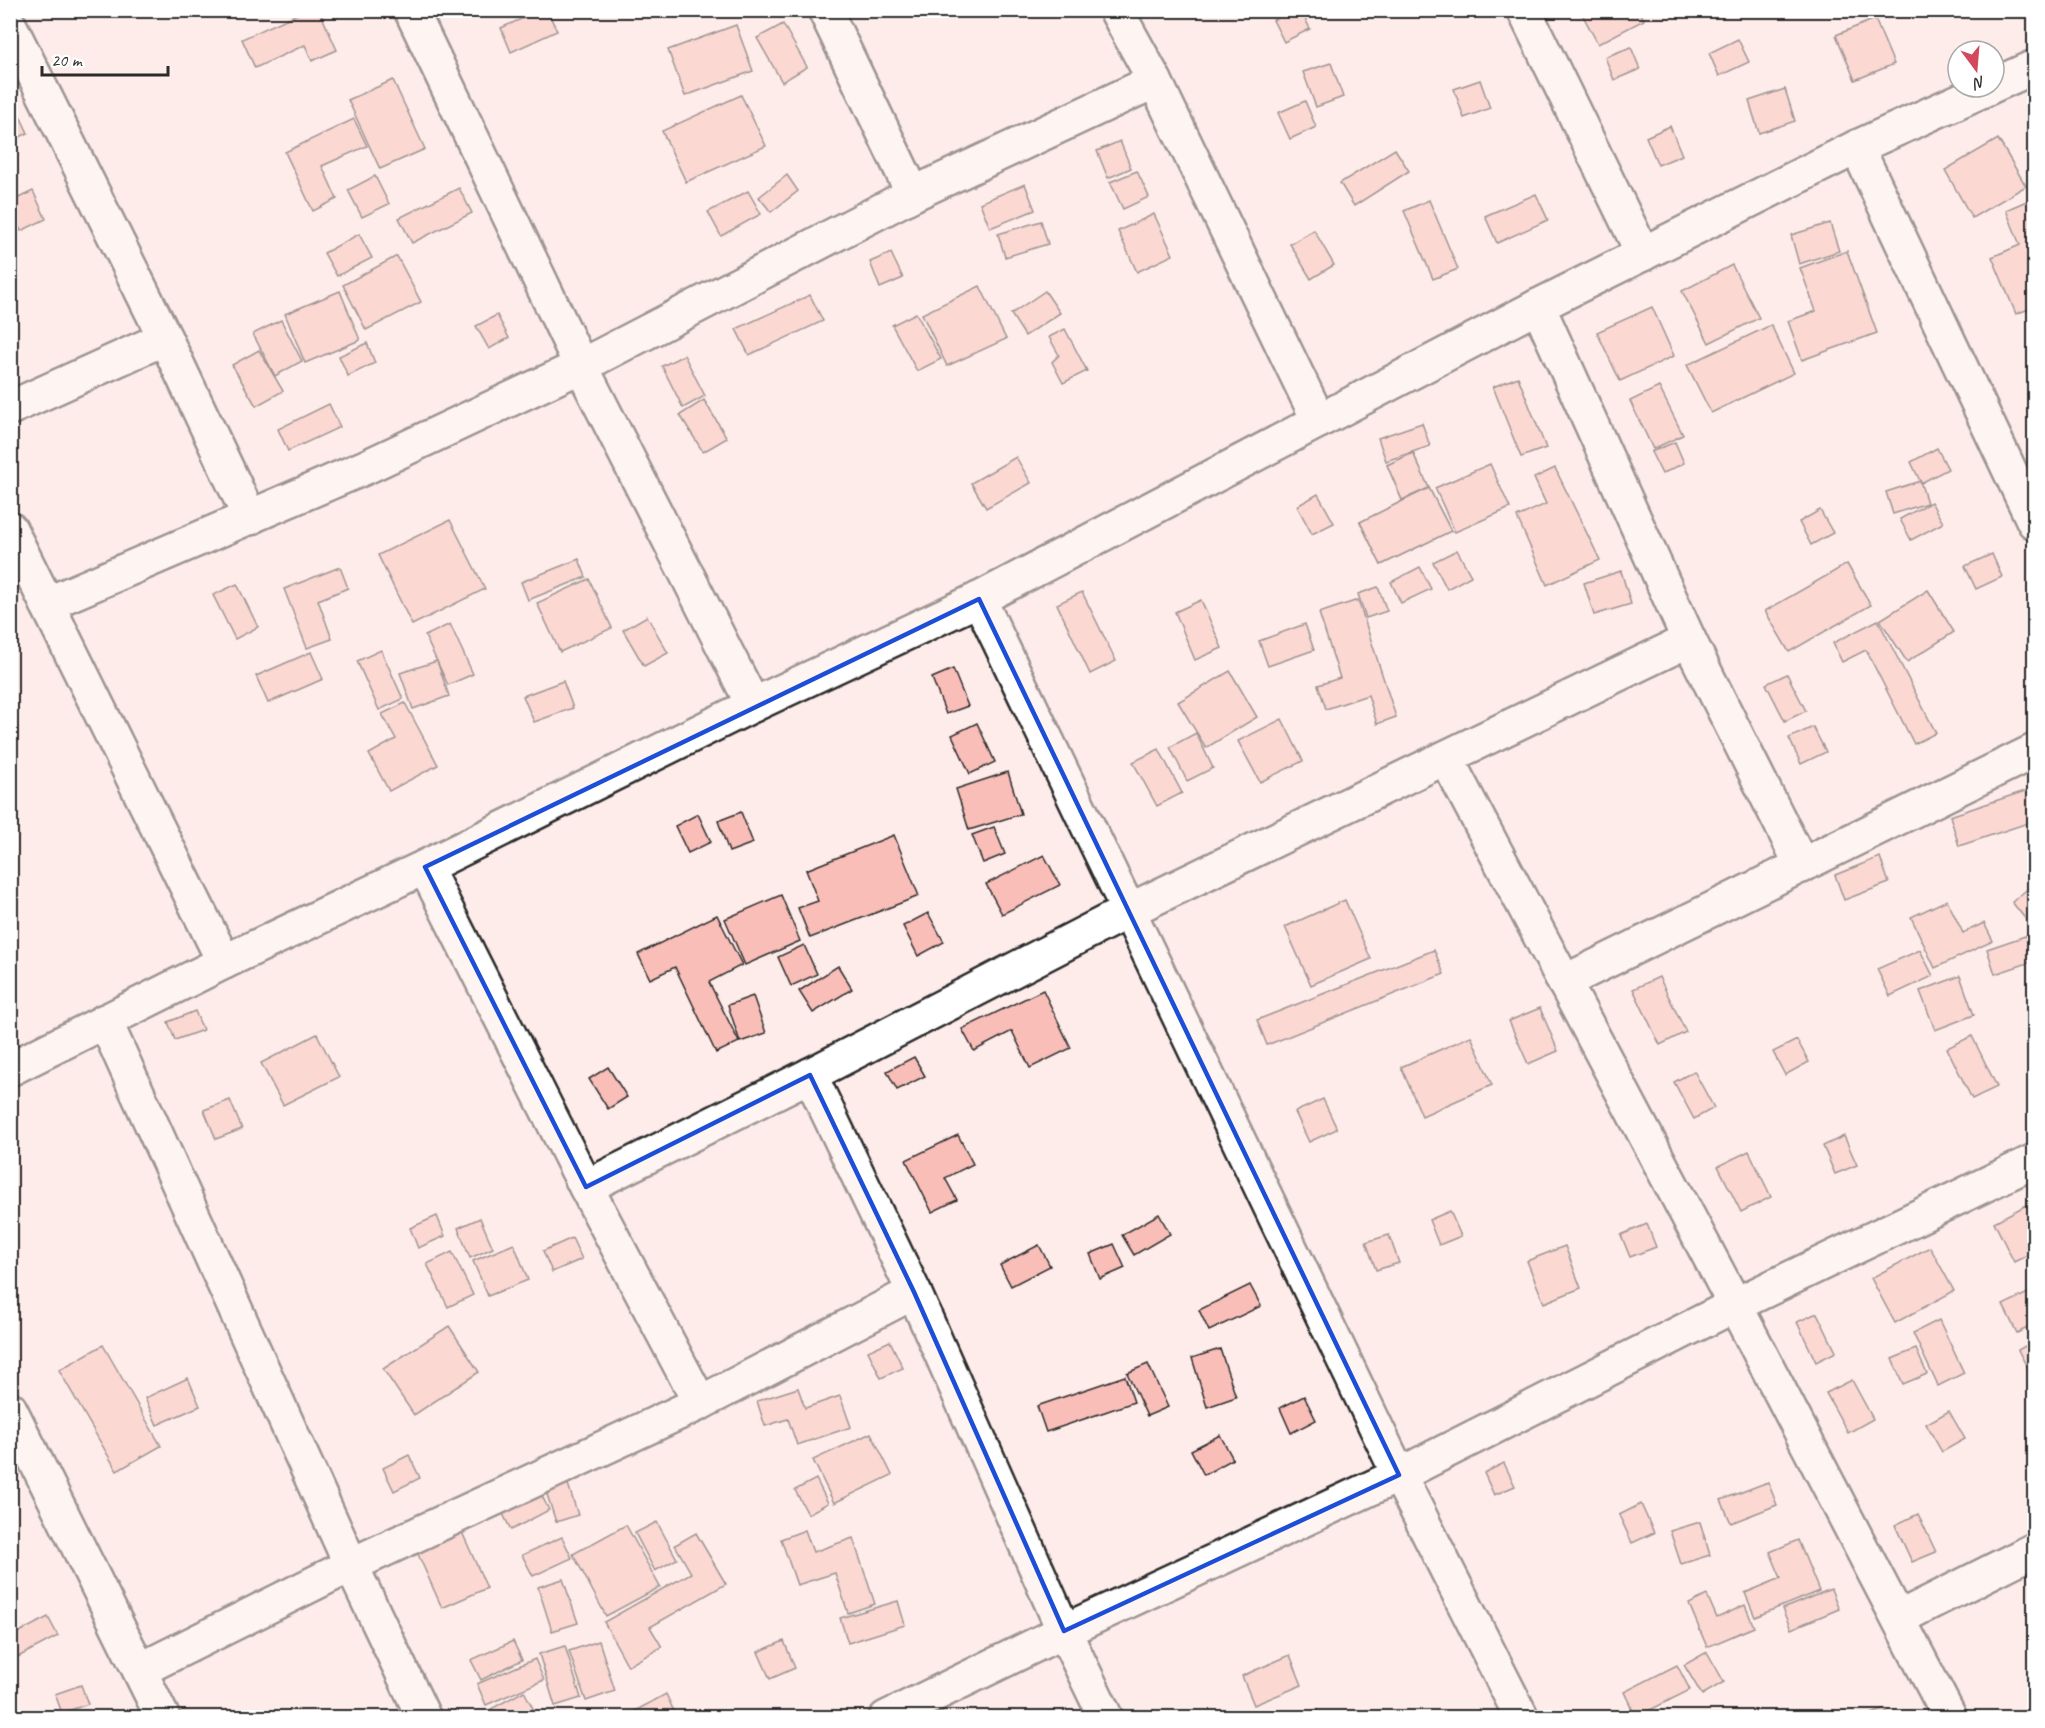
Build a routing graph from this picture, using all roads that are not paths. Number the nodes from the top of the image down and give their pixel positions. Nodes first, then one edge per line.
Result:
1 (411, 10) edge
2 (825, 10) edge
3 (1116, 10) edge
4 (1524, 10) edge
5 (10, 26) edge
6 (2034, 67) edge
7 (2006, 80) edge
8 (1155, 81) junction
9 (1963, 99) edge
10 (1857, 147) junction
11 (913, 194) junction
12 (1643, 254) junction
13 (1538, 306) junction
14 (165, 338) junction
15 (580, 366) junction
16 (10, 408) edge
17 (1319, 421) junction
18 (250, 518) junction
19 (2034, 522) edge
20 (10, 529) edge
21 (979, 599) junction
22 (47, 604) junction
23 (1689, 640) junction
24 (753, 705) junction
25 (2034, 751) edge
26 (1446, 758) junction
27 (1802, 866) junction
28 (425, 867) junction
29 (1130, 910) junction
30 (224, 962) junction
31 (1564, 982) junction
32 (105, 1021) junction
33 (10, 1069) edge
34 (810, 1075) junction
35 (2034, 1161) edge
36 (586, 1187) junction
37 (914, 1292) junction
38 (1735, 1305) junction
39 (700, 1402) junction
40 (10, 1409) edge
41 (19, 1451) edge
42 (1399, 1475) junction
43 (2034, 1550) edge
44 (351, 1565) junction
45 (1899, 1618) junction
46 (1064, 1631) junction
47 (140, 1670) junction
48 (164, 1718) edge
49 (424, 1718) edge
50 (886, 1718) edge
51 (1106, 1718) edge
52 (1522, 1718) edge
53 (1950, 1718) edge

1 - 15 street
2 - 11 street
3 - 8 street
4 - 12 street
5 - 14 street
6 - 7 street
8 - 11 street
8 - 17 street
9 - 10 street
10 - 12 street
10 - 19 street
11 - 15 street
12 - 13 street
13 - 17 street
13 - 23 street
14 - 16 street
14 - 18 street
15 - 18 street
15 - 24 street
17 - 21 street
18 - 22 street
20 - 22 street
21 - 24 street
21 - 29 street
22 - 30 street
23 - 26 street
23 - 27 street
24 - 28 street
25 - 27 street
26 - 29 street
26 - 31 street
27 - 31 street
28 - 30 street
28 - 36 street
29 - 34 street
29 - 42 street
30 - 32 street
31 - 38 street
32 - 33 street
32 - 44 street
34 - 36 street
34 - 37 street
35 - 38 street
36 - 39 street
37 - 39 street
37 - 46 street
38 - 42 street
38 - 45 street
39 - 44 street
40 - 41 street
41 - 47 street
42 - 46 street
42 - 52 street
43 - 45 street
44 - 47 street
44 - 49 street
45 - 53 street
46 - 50 street
46 - 51 street
47 - 48 street

